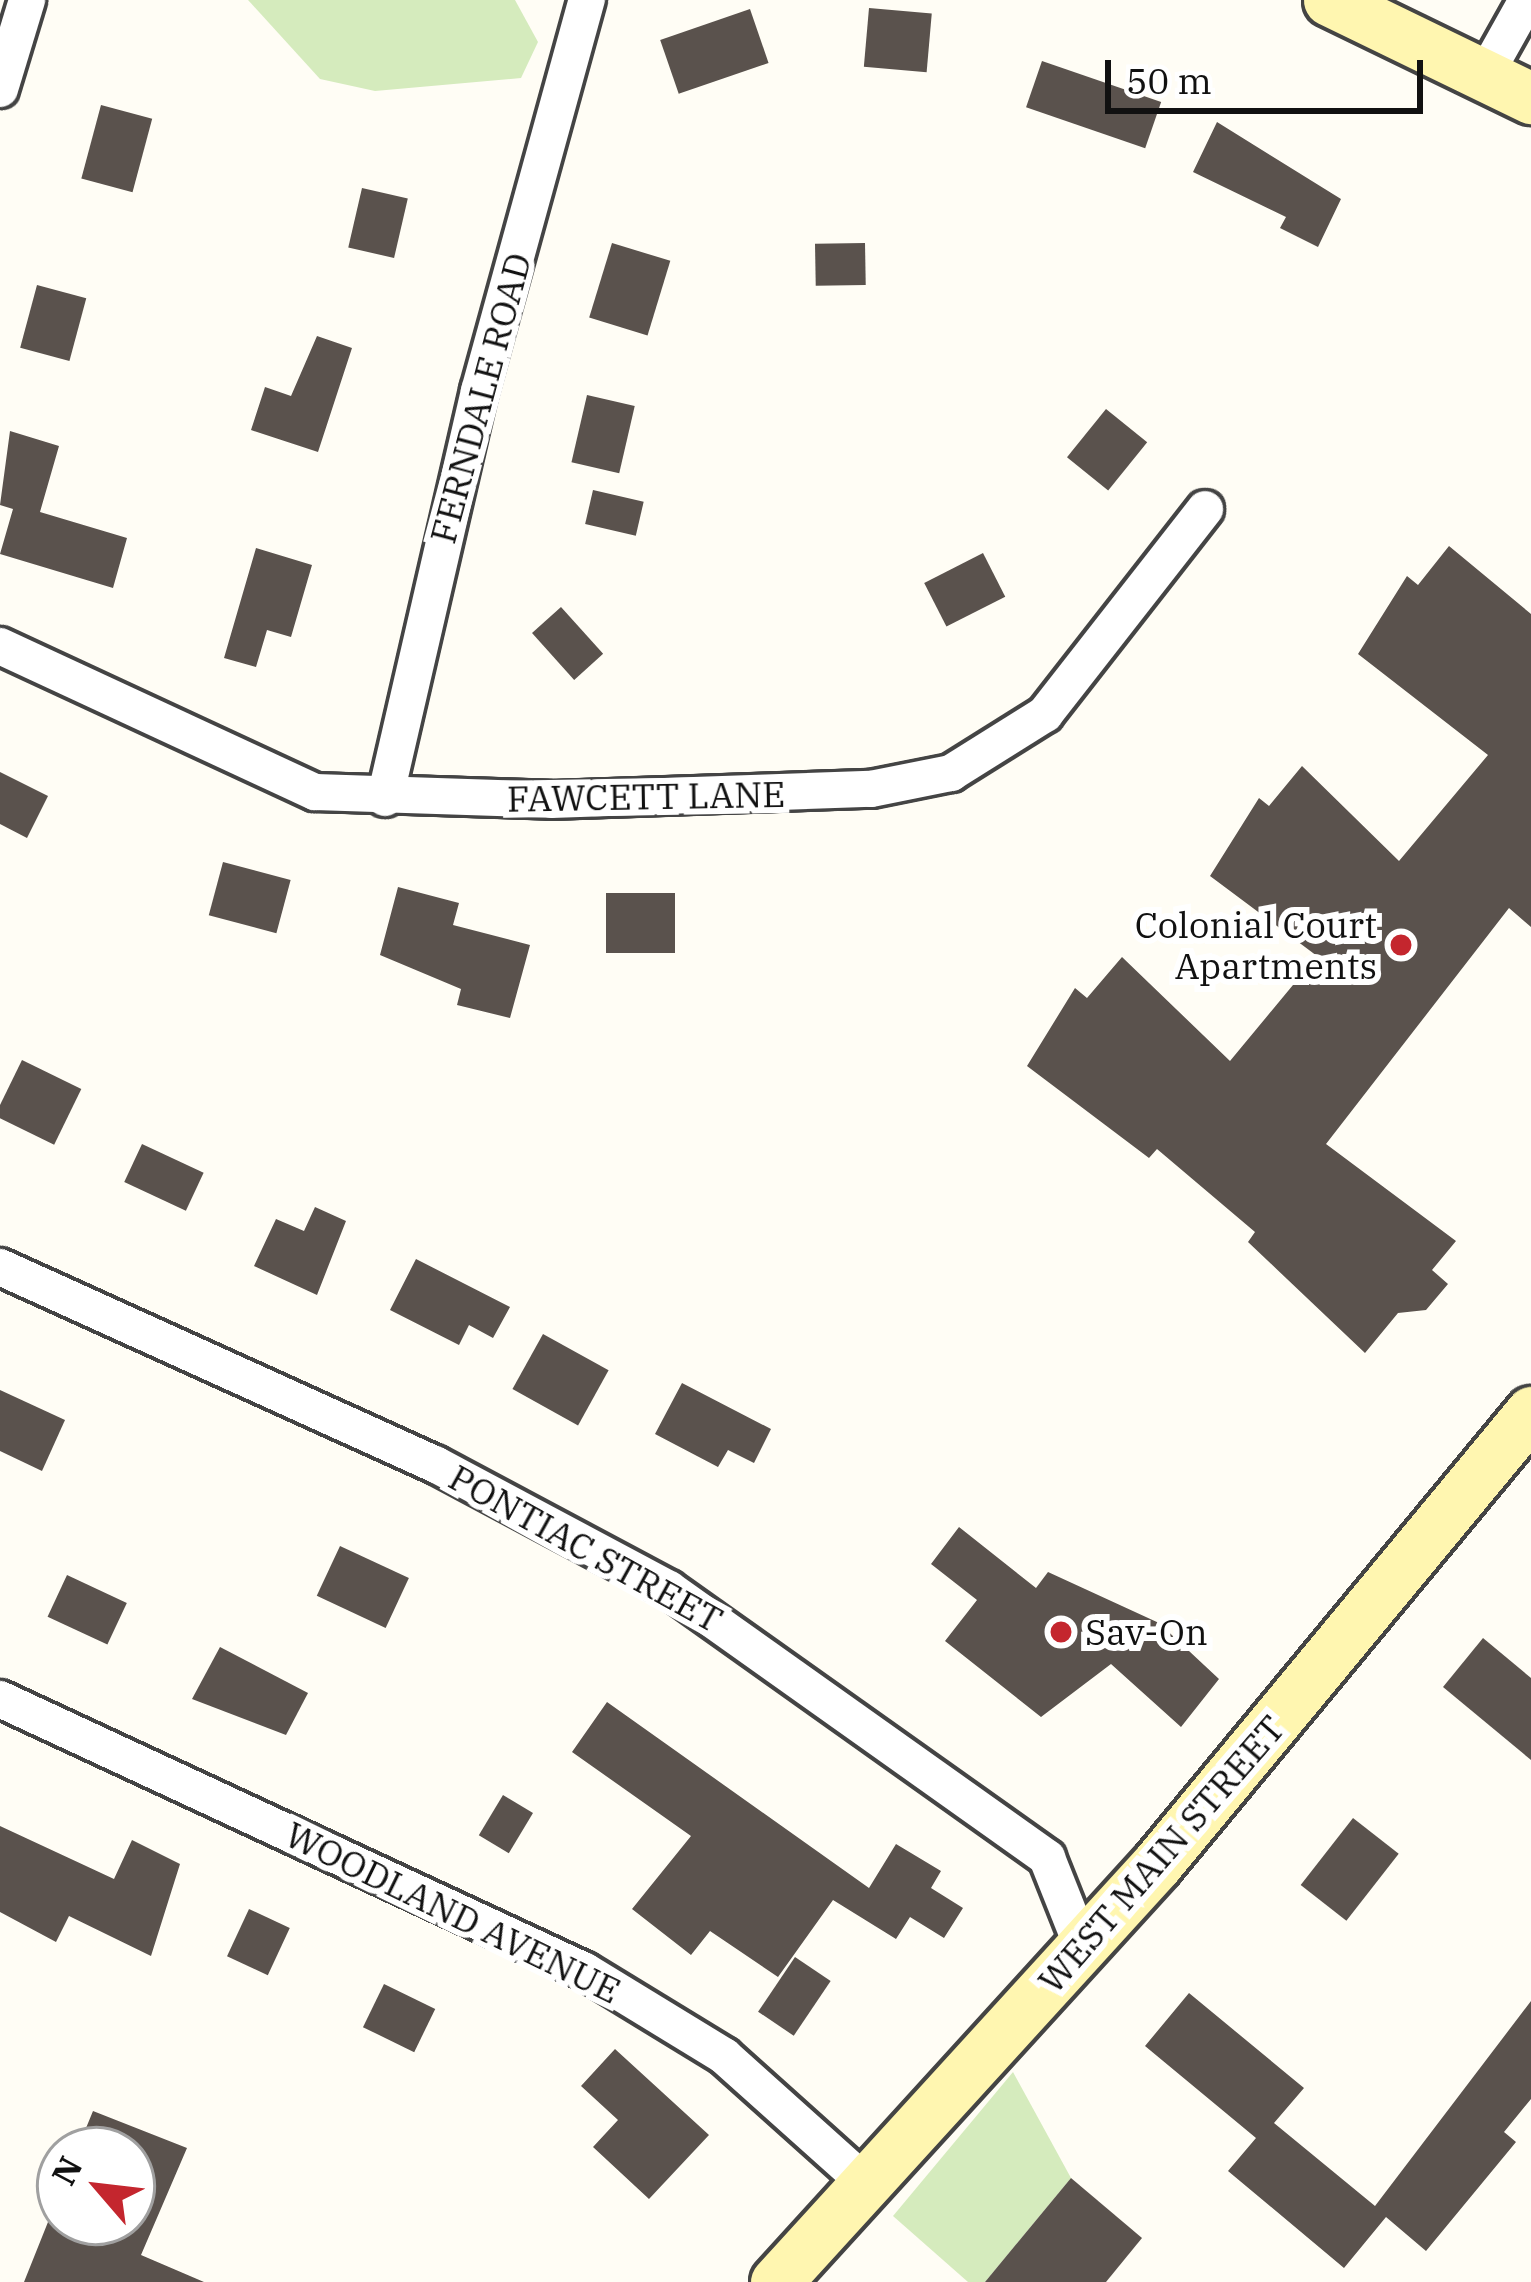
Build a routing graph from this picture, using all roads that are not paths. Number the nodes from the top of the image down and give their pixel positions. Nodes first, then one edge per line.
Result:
1 (27, 0) edge
2 (587, 0) edge
3 (1329, 0) edge
4 (1527, 0) edge
5 (1485, 75) junction
6 (0, 89) edge
7 (1531, 98) edge
8 (1204, 509) dead end
9 (0, 646) edge
10 (385, 799) junction
11 (0, 1267) edge
12 (1531, 1412) edge
13 (0, 1699) edge
14 (1082, 1946) junction
15 (869, 2186) junction
16 (776, 2282) edge

1 - 6 street
2 - 10 street, FERNDALE ROAD
3 - 5 main road
4 - 5 street
5 - 7 main road
8 - 10 street, FAWCETT LANE
9 - 10 street, FAWCETT LANE
11 - 14 street, PONTIAC STREET
12 - 14 main road, WEST MAIN STREET
13 - 15 street, WOODLAND AVENUE
14 - 15 main road, WEST MAIN STREET
15 - 16 main road, WEST MAIN STREET

